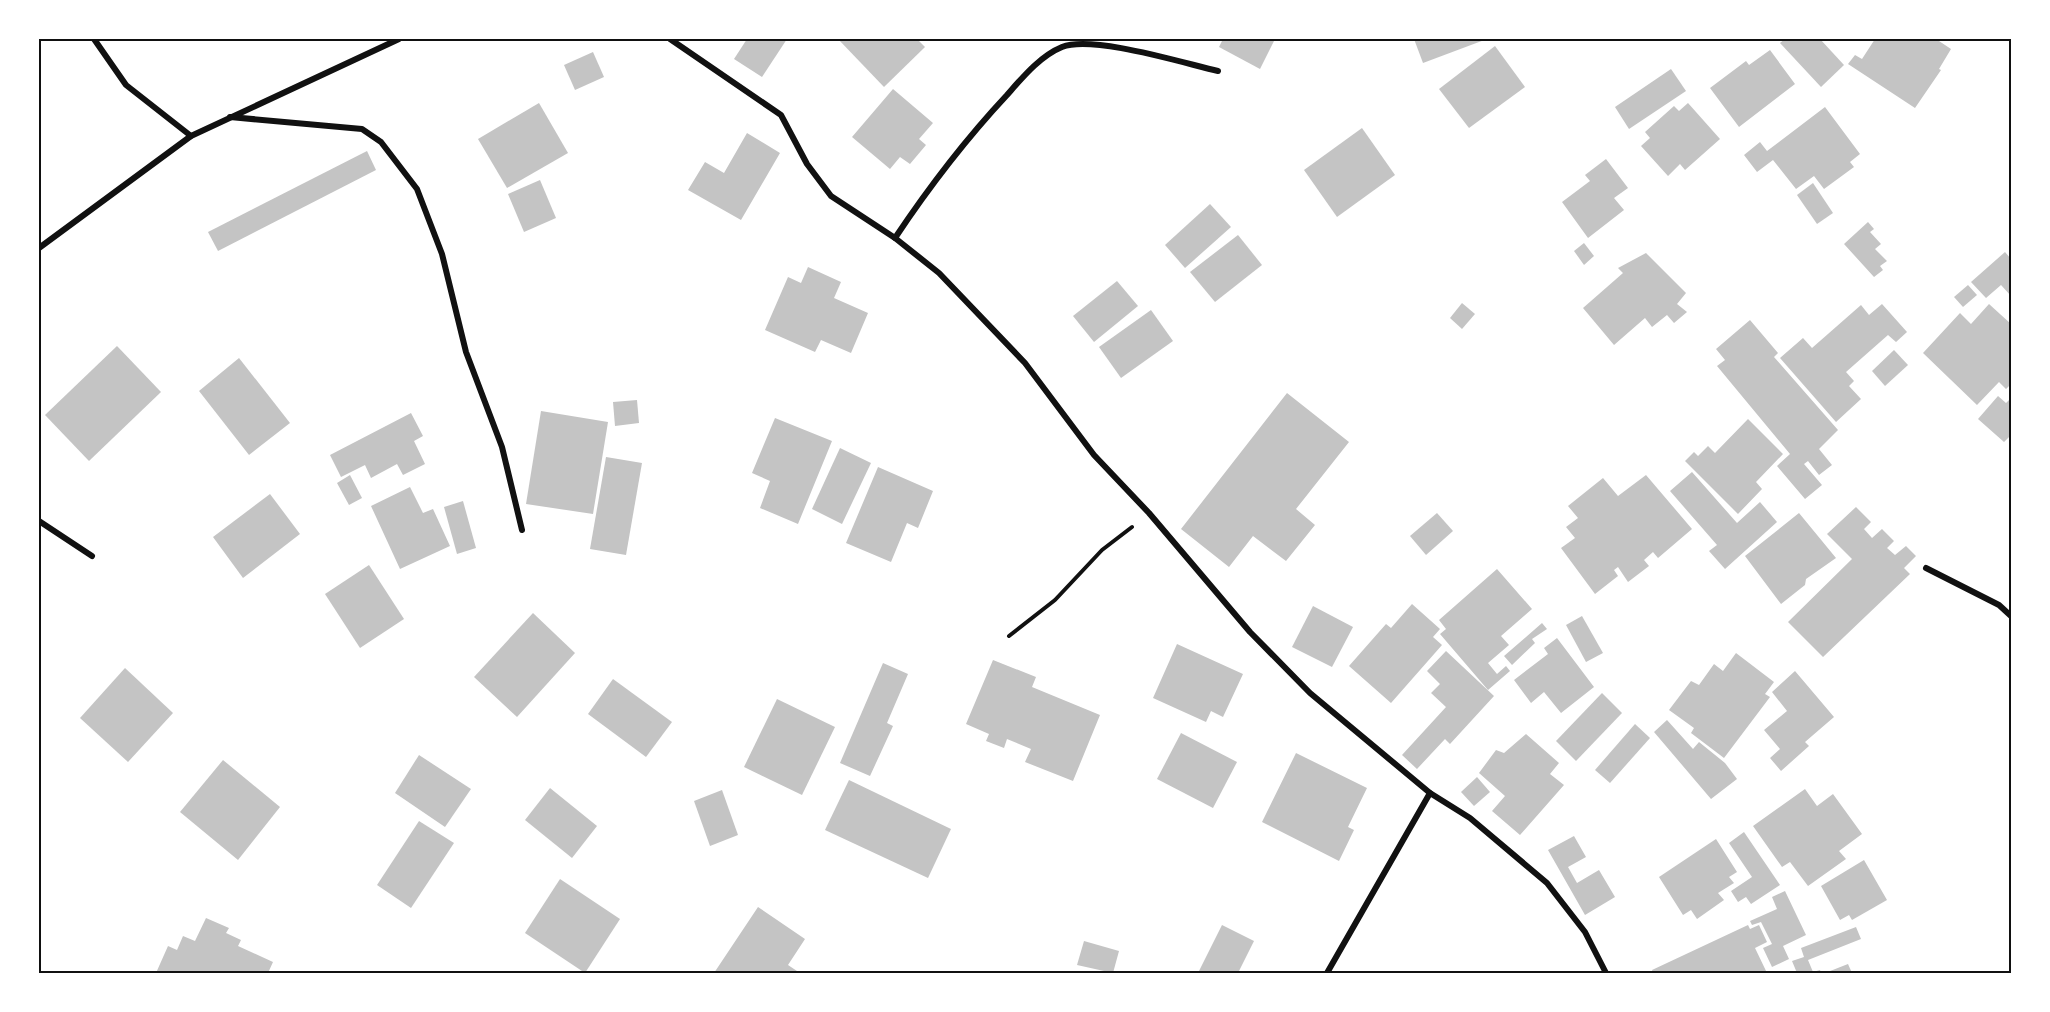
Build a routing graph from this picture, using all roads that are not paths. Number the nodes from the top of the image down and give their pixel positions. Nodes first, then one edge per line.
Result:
1 (94, 39) edge
2 (399, 39) edge
3 (670, 39) edge
4 (1218, 71) dead end
5 (230, 117) junction
6 (191, 136) junction
7 (895, 238) junction
8 (39, 248) edge
9 (39, 521) edge
10 (522, 530) dead end
11 (92, 556) dead end
12 (1926, 568) dead end
13 (2011, 616) edge
14 (1430, 793) junction
15 (1327, 973) edge
16 (1606, 973) edge

1 - 6 street
2 - 5 street
3 - 7 street
4 - 7 street
5 - 6 street
5 - 10 street
6 - 8 street
7 - 14 street
9 - 11 street
12 - 13 street
14 - 15 street
14 - 16 street

